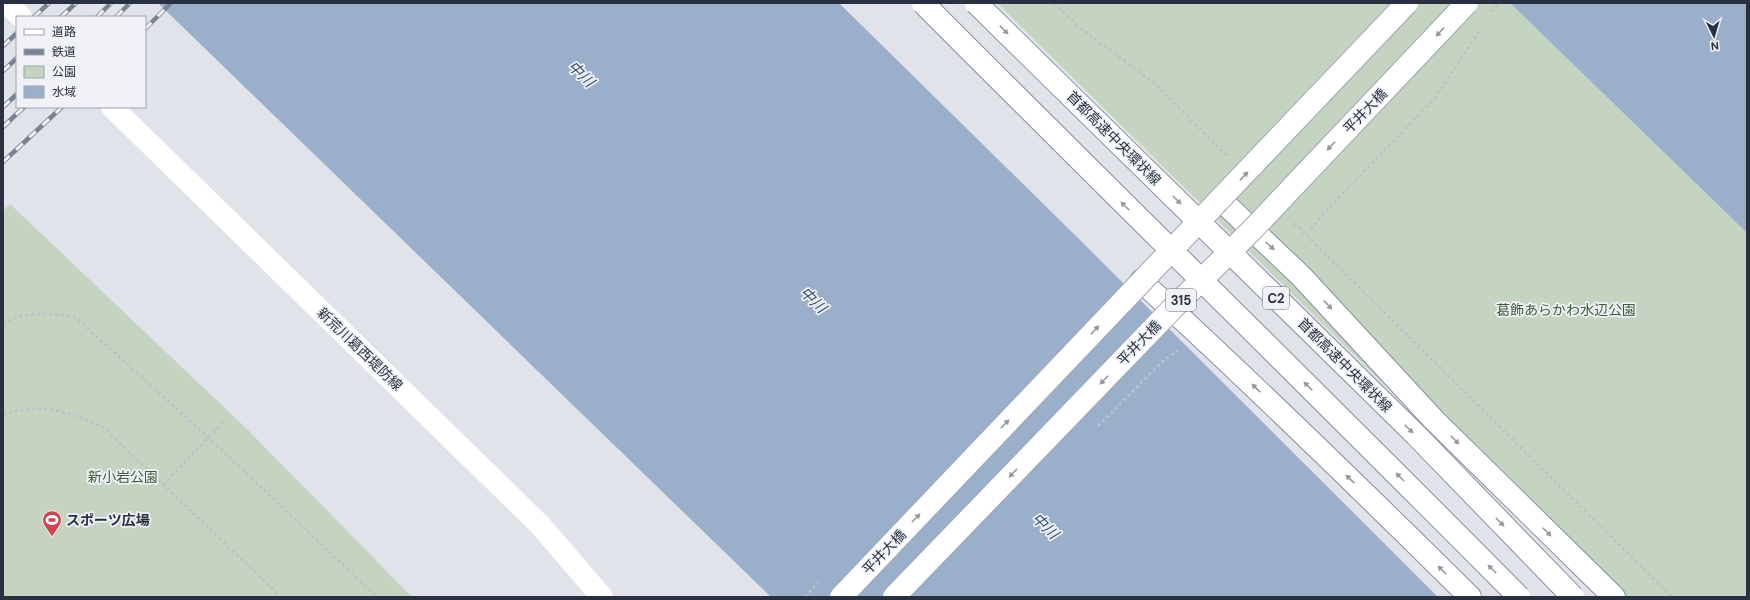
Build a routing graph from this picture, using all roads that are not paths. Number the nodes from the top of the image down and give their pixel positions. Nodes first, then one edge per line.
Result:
1 (6, 3) edge
2 (923, 3) edge
3 (976, 3) edge
4 (1407, 3) edge
5 (1467, 3) edge
6 (20, 16) edge
7 (113, 108) edge
8 (1220, 200) junction
9 (1252, 230) junction
10 (1141, 281) junction
11 (1172, 309) junction
12 (602, 597) edge
13 (841, 597) edge
14 (894, 597) edge
15 (1470, 597) edge
16 (1519, 597) edge
17 (1572, 597) edge
18 (1614, 597) edge

1 - 6 main road
16 -> 2 main road, bridge
3 -> 17 main road, 首都高速中央環状線 / C2, bridge
8 -> 4 main road, 平井大橋, bridge
5 -> 9 main road, 平井大橋 / 315, bridge
7 - 12 main road, 新荒川葛西堤防線
8 - 9 main road
8 - 10 main road, 平井大橋, bridge
9 - 11 main road, 平井大橋 / 315, bridge
9 -> 18 main road
10 - 11 main road
13 -> 10 main road, 平井大橋, bridge
11 -> 14 main road, 平井大橋 / 315, bridge
15 -> 11 main road

